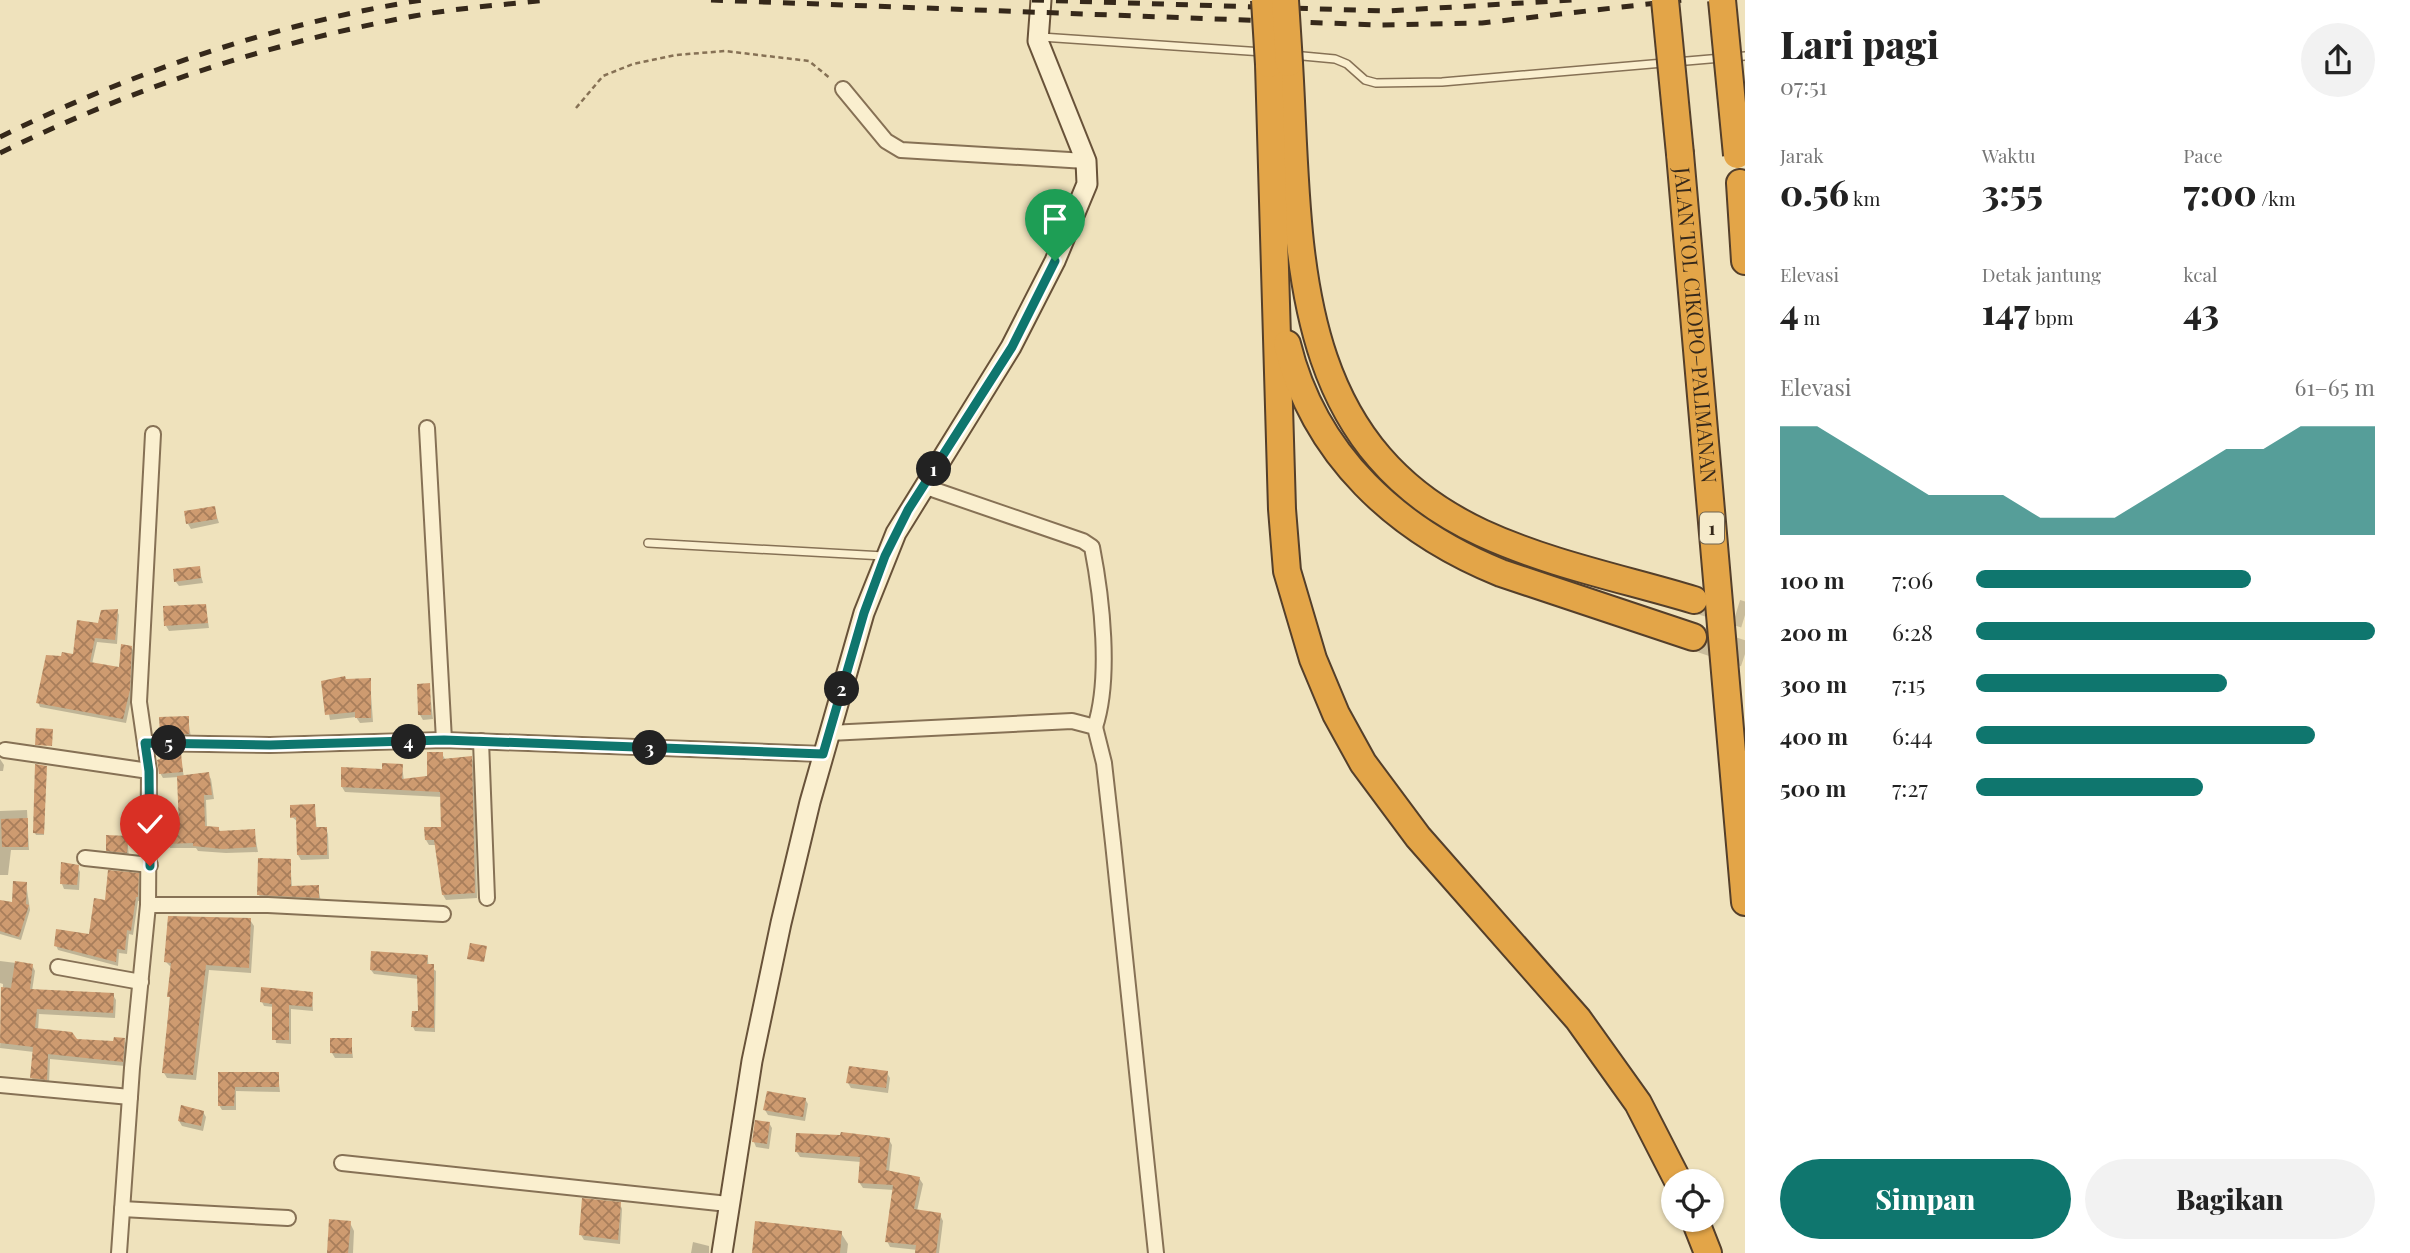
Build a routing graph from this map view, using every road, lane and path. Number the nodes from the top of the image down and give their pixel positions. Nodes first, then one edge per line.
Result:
1 (1041, 0) edge
2 (1265, 0) edge
3 (1285, 0) edge
4 (1665, 0) edge
5 (1722, 0) edge
6 (1039, 36) junction
7 (1745, 57) edge
8 (1279, 63) junction
9 (843, 89) joint
10 (576, 108) dead end
11 (1086, 161) junction
12 (1740, 183) junction
13 (1745, 218) edge
14 (1276, 243) junction
15 (1745, 261) edge
16 (427, 428) dead end
17 (153, 434) dead end
18 (923, 486) junction
19 (648, 543) dead end
20 (885, 556) junction
21 (1694, 600) tunnel mouth
22 (1693, 637) tunnel mouth
23 (1095, 727) junction
24 (829, 733) junction
25 (444, 740) junction
26 (481, 741) junction
27 (145, 743) junction
28 (5, 750) dead end
29 (823, 754) junction
30 (149, 771) junction
31 (85, 859) dead end
32 (150, 866) junction
33 (487, 898) dead end
34 (1745, 902) edge
35 (148, 905) junction
36 (443, 914) dead end
37 (58, 967) dead end
38 (141, 982) junction
39 (0, 1085) edge
40 (130, 1097) junction
41 (342, 1163) dead end
42 (1672, 1169) edge
43 (728, 1204) junction
44 (122, 1209) junction
45 (288, 1218) dead end
46 (1699, 1232) edge
47 (119, 1253) edge
48 (722, 1253) edge
49 (1156, 1253) edge
50 (1707, 1253) edge

1 - 6 street
2 - 8 highway, bridge
3 - 8 highway, bridge
4 - 34 highway, JALAN TOL CIKOPO–PALIMANAN / 1, bridge
5 - 12 highway, bridge
6 - 7 lane
6 - 11 street
8 - 14 highway
8 - 21 highway
9 - 10 path
9 - 11 street
11 - 18 street
12 - 13 highway
12 - 15 highway
14 - 22 highway
14 - 42 highway
16 - 25 street
17 - 27 street
18 - 20 street
18 - 23 street
19 - 20 lane
20 - 24 street
23 - 24 street
23 - 49 street
24 - 29 street
25 - 26 street
25 - 27 street
26 - 29 street
26 - 33 street
27 - 30 street
28 - 30 street
29 - 43 street
30 - 32 street
31 - 32 street
32 - 35 street
35 - 36 street
35 - 38 street
37 - 38 street
38 - 40 street
39 - 40 street
40 - 44 street
41 - 43 street
43 - 48 street
44 - 45 street
44 - 47 street
46 - 50 highway

